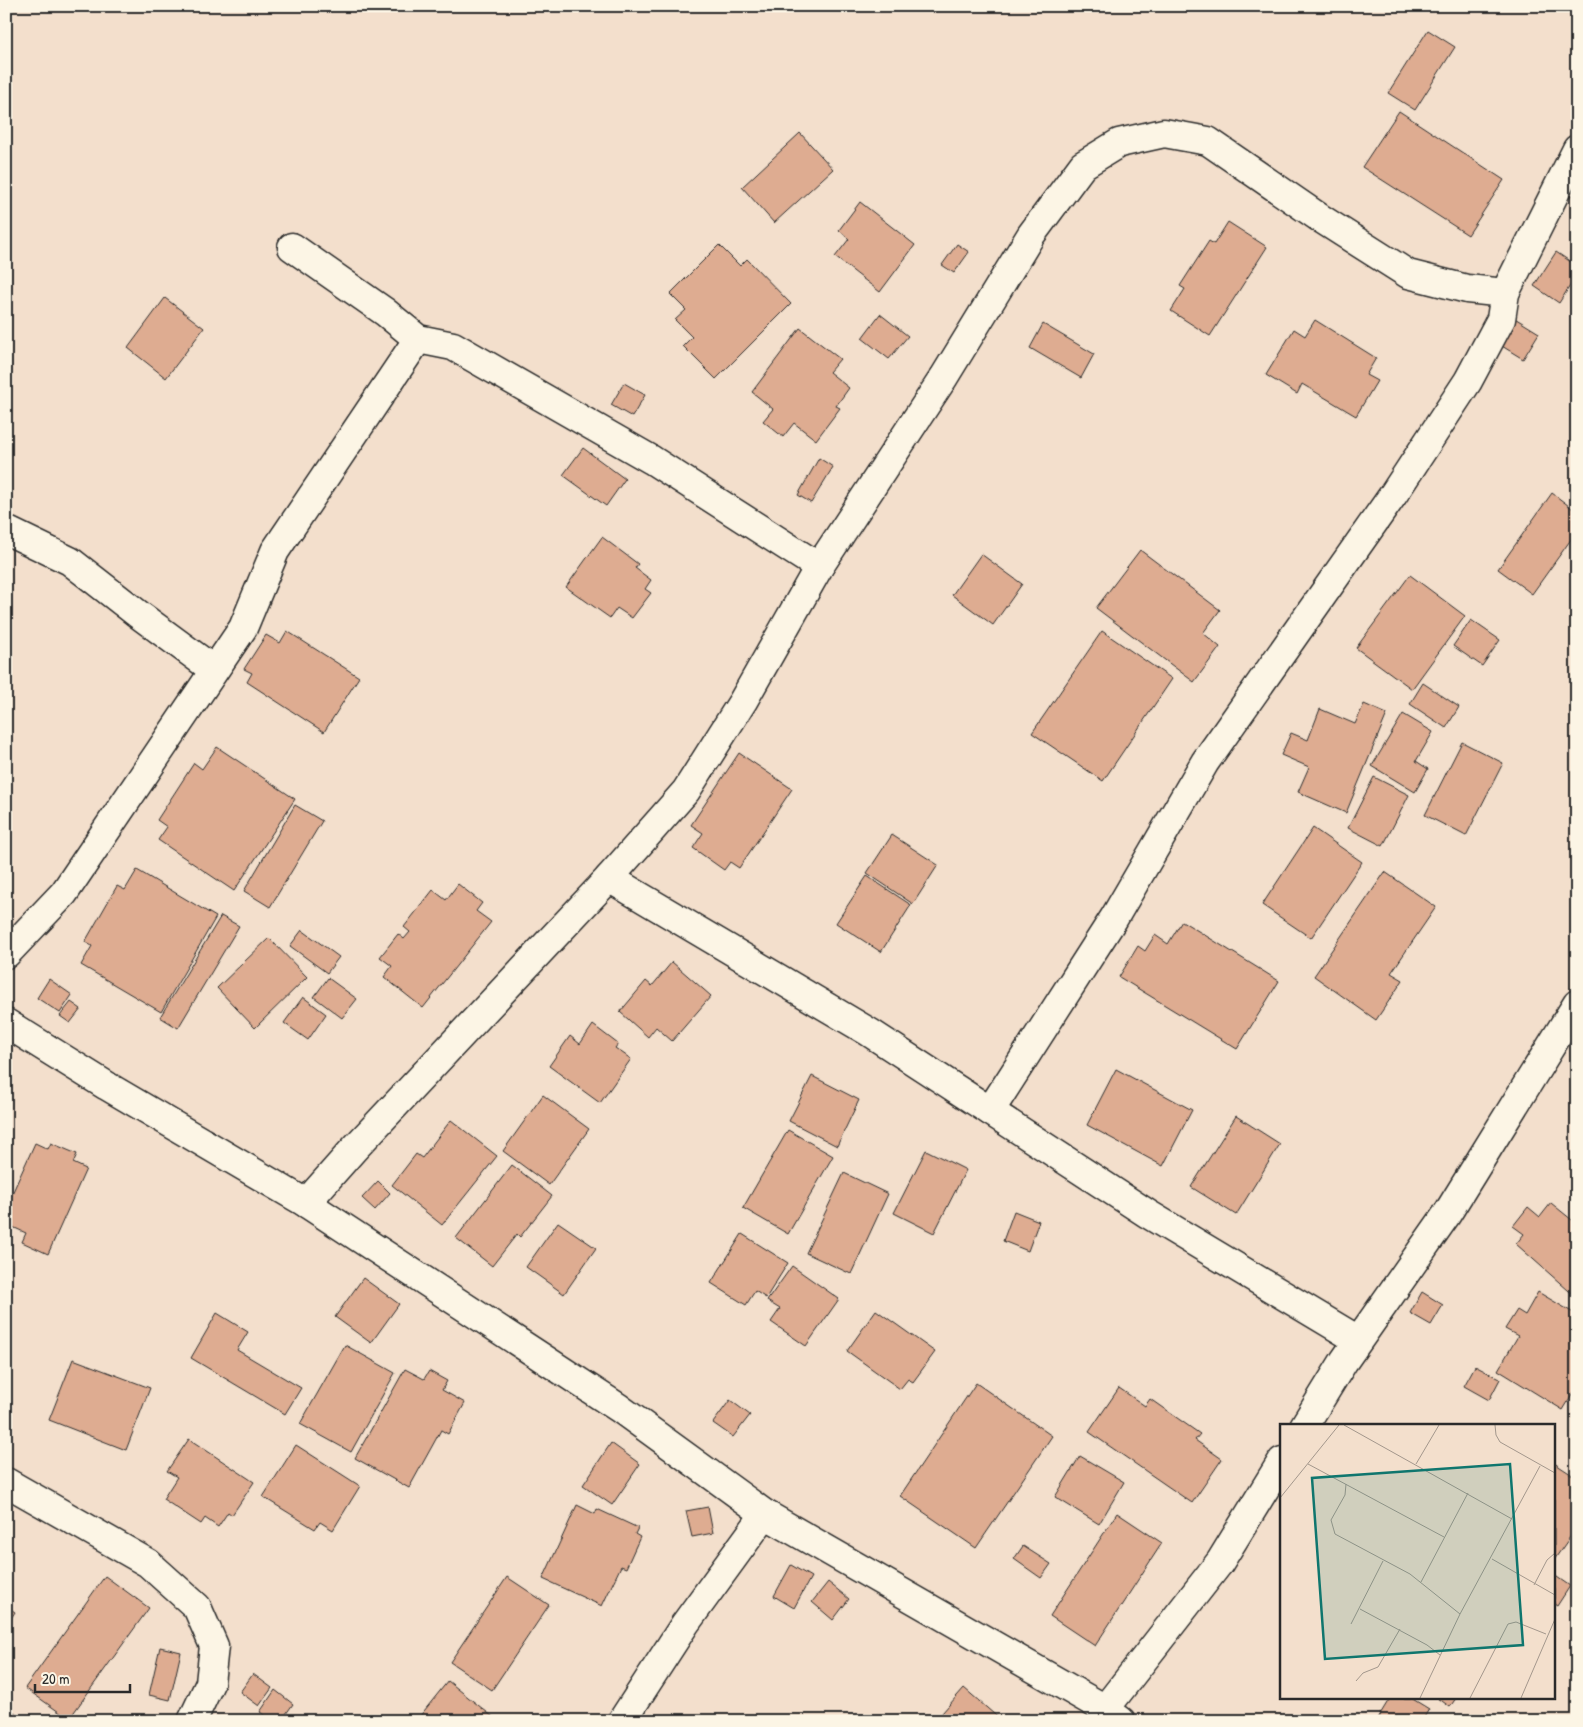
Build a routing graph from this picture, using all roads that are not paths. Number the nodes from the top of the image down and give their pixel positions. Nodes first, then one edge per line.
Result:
1 (1577, 149) edge
2 (292, 247) dead end
3 (1505, 293) junction
4 (418, 339) junction
5 (6, 530) edge
6 (819, 567) junction
7 (214, 670) junction
8 (609, 878) junction
9 (6, 954) edge
10 (1577, 1004) edge
11 (6, 1023) edge
12 (990, 1111) junction
13 (306, 1203) junction
14 (1358, 1340) junction
15 (1305, 1424) edge
16 (1280, 1464) edge
17 (6, 1482) edge
18 (765, 1514) junction
19 (1113, 1715) edge
20 (192, 1721) edge
21 (622, 1721) edge

1 - 3 street
2 - 4 street
3 - 6 street
3 - 12 street
4 - 6 street
4 - 7 street
5 - 7 street
6 - 8 street
7 - 9 street
8 - 12 street
8 - 13 street
10 - 14 street
11 - 13 street
12 - 14 street
13 - 18 street
14 - 15 street
16 - 19 street
17 - 20 street
18 - 19 street
18 - 21 street

